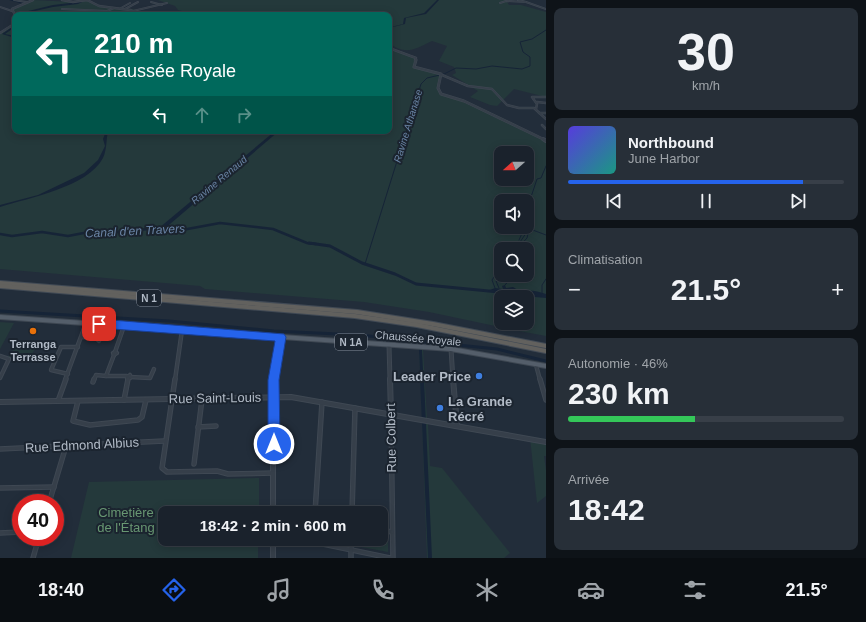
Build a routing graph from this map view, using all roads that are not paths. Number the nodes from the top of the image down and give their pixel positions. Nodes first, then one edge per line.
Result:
1 (14, 0) edge
2 (32, 0) edge
3 (62, 0) edge
4 (518, 0) edge
5 (26, 2) junction
6 (138, 2) dead end
7 (151, 2) dead end
8 (526, 2) junction
9 (130, 3) dead end
10 (500, 3) dead end
11 (167, 4) dead end
12 (163, 5) junction
13 (0, 7) edge
14 (114, 8) junction
15 (121, 8) junction
16 (62, 9) dead end
17 (125, 9) junction
18 (546, 9) edge
19 (12, 10) joint
20 (133, 11) joint
21 (12, 25) edge
22 (0, 33) edge
23 (392, 49) edge
24 (442, 75) junction
25 (546, 97) edge
26 (536, 102) junction
27 (546, 103) edge
28 (536, 109) junction
29 (546, 112) edge
30 (539, 113) junction
31 (546, 119) edge
32 (542, 125) dead end
33 (546, 129) edge
34 (546, 141) edge
35 (0, 283) edge
36 (0, 287) edge
37 (0, 317) edge
38 (86, 323) junction
39 (124, 325) junction
40 (182, 330) junction
41 (82, 337) junction
42 (281, 337) junction
43 (99, 341) dead end
44 (390, 345) junction
45 (546, 346) edge
46 (78, 347) junction
47 (451, 349) junction
48 (546, 351) edge
49 (0, 356) edge
50 (536, 364) junction
51 (546, 366) edge
52 (154, 369) dead end
53 (68, 374) junction
54 (106, 376) junction
55 (128, 377) junction
56 (0, 378) edge
57 (93, 382) dead end
58 (274, 397) junction
59 (171, 398) junction
60 (202, 398) junction
61 (146, 399) junction
62 (78, 400) junction
63 (124, 400) junction
64 (546, 400) edge
65 (58, 401) junction
66 (0, 402) edge
67 (322, 402) junction
68 (355, 408) junction
69 (391, 414) junction
70 (216, 426) dead end
71 (457, 426) junction
72 (198, 428) junction
73 (164, 441) junction
74 (546, 442) edge
75 (66, 446) junction
76 (0, 449) edge
77 (194, 464) dead end
78 (274, 473) junction
79 (54, 487) junction
80 (0, 488) edge
81 (52, 494) edge
82 (274, 506) edge
83 (315, 506) edge
84 (352, 506) edge
85 (388, 531) edge
86 (12, 532) edge
87 (392, 532) junction
88 (0, 533) edge
89 (36, 546) edge
90 (273, 546) edge
91 (332, 546) edge
92 (351, 546) edge
93 (351, 550) junction
94 (33, 558) edge
95 (273, 558) edge
96 (351, 558) edge
97 (392, 558) edge

1 - 5 street
2 - 5 street
3 - 14 street
4 - 8 street
5 - 19 street
6 - 17 street
7 - 12 street
8 - 10 street
8 - 18 street
9 - 15 street
11 - 12 street
12 - 20 street
13 - 19 street
14 - 15 street
14 - 16 street
15 - 17 street
17 - 20 street
21 - 22 street
23 - 24 street
24 - 28 street
24 - 34 street
25 - 26 street
26 - 27 street
26 - 28 street
28 - 30 street
29 - 30 street
30 - 31 street
32 - 33 street
35 - 45 highway, N 1
36 - 48 highway, N 1
37 - 38 main road, Chaussée Royale / N 1A
38 - 39 main road, Chaussée Royale / N 1A
38 - 41 street
39 - 40 main road, Chaussée Royale / N 1A
39 - 54 street
40 - 42 main road, Chaussée Royale / N 1A
40 - 59 street
41 - 43 street
41 - 46 street
42 - 44 main road, Chaussée Royale / N 1A
42 - 58 street
44 - 47 main road, Chaussée Royale / N 1A
44 - 69 street, Rue Colbert
46 - 53 street
46 - 53 street
47 - 50 main road, Chaussée Royale / N 1A
47 - 71 street
49 - 56 street
50 - 51 main road, Chaussée Royale / N 1A
50 - 64 street
52 - 55 street
53 - 65 street
54 - 55 street
54 - 57 street
55 - 63 street
58 - 60 street, Rue Saint-Louis
58 - 67 street, Rue Saint-Louis
58 - 78 street
59 - 60 street, Rue Saint-Louis
59 - 61 street, Rue Saint-Louis
59 - 73 street
60 - 72 street
61 - 62 street
61 - 63 street, Rue Saint-Louis
62 - 63 street, Rue Saint-Louis
62 - 65 street, Rue Saint-Louis
65 - 66 street, Rue Saint-Louis
67 - 68 street, Rue Saint-Louis
67 - 83 street
68 - 69 street, Rue Saint-Louis
68 - 84 street
69 - 71 street, Rue Saint-Louis
69 - 87 street, Rue Colbert
70 - 72 street
71 - 74 street, Rue Saint-Louis
72 - 77 street
73 - 75 street, Rue Edmond Albius
73 - 78 street
75 - 76 street, Rue Edmond Albius
75 - 79 street
78 - 82 street
79 - 80 street
79 - 81 street
85 - 87 street
86 - 88 street
87 - 97 street, Rue Colbert
89 - 94 street
90 - 95 street
91 - 93 street
92 - 93 street
93 - 96 street
93 - 97 street

